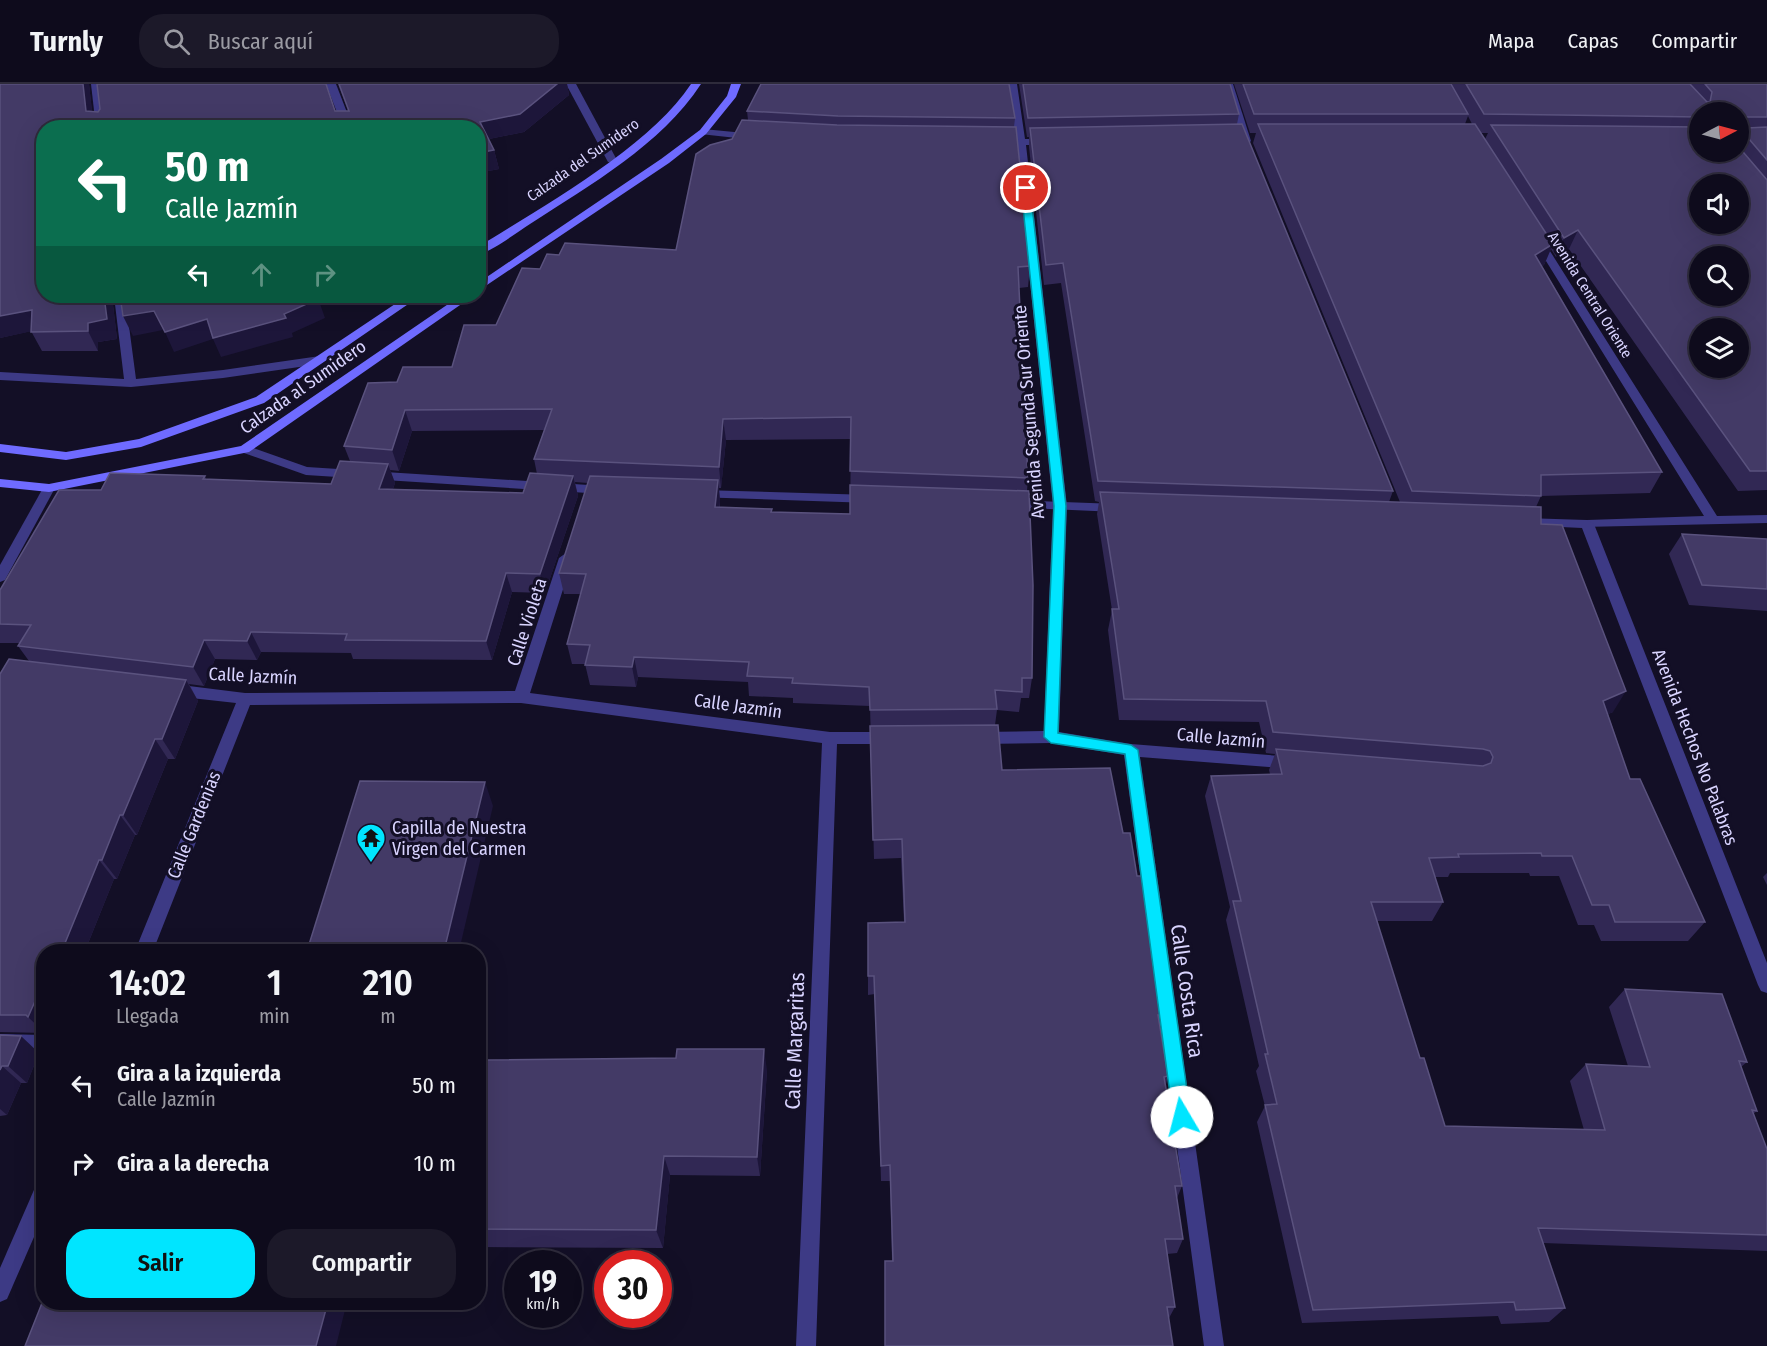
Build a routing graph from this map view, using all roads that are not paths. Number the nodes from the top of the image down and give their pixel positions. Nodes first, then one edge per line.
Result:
1 (96, 84) edge
2 (331, 84) edge
3 (571, 84) edge
4 (696, 84) edge
5 (736, 84) edge
6 (1012, 84) edge
7 (1228, 84) edge
8 (100, 120) edge
9 (345, 120) edge
10 (704, 132) junction
11 (761, 138) edge
12 (1245, 141) edge
13 (985, 142) edge
14 (1056, 142) edge
15 (1021, 143) junction
16 (613, 162) junction
17 (1530, 228) edge
18 (486, 247) edge
19 (486, 283) edge
20 (120, 303) edge
21 (404, 303) edge
22 (458, 303) edge
23 (320, 360) junction
24 (0, 376) edge
25 (131, 383) junction
26 (0, 448) edge
27 (245, 449) junction
28 (0, 483) edge
29 (49, 488) junction
30 (612, 491) edge
31 (682, 493) edge
32 (883, 500) edge
33 (1001, 504) edge
34 (1060, 506) junction
35 (1130, 508) edge
36 (1767, 519) edge
37 (1713, 520) junction
38 (1504, 521) edge
39 (1587, 524) junction
40 (571, 544) edge
41 (0, 577) edge
42 (163, 689) edge
43 (521, 697) junction
44 (245, 699) junction
45 (1051, 737) junction
46 (830, 738) junction
47 (900, 738) edge
48 (958, 738) edge
49 (1131, 750) junction
50 (1308, 764) edge
51 (147, 944) edge
52 (1767, 985) edge
53 (0, 1042) edge
54 (36, 1043) edge
55 (36, 1209) edge
56 (0, 1292) edge
57 (806, 1346) edge
58 (1214, 1346) edge

1 - 8 street
2 - 9 street
3 - 16 street
4 - 16 main road, Calzada del Sumidero
5 - 10 main road
6 - 15 street, Avenida Segunda Sur Oriente
7 - 12 street
10 - 11 street
10 - 19 main road
13 - 15 street
14 - 15 street
15 - 34 street, Avenida Segunda Sur Oriente
16 - 18 main road, Calzada del Sumidero
17 - 37 street, Avenida Central Oriente
20 - 25 street
21 - 23 main road
22 - 27 main road, Calzada al Sumidero
23 - 25 street
23 - 26 main road
24 - 25 street
27 - 29 main road, Calzada al Sumidero
27 - 30 street
28 - 29 main road, Calzada al Sumidero
29 - 41 street
31 - 32 street
33 - 34 street
34 - 35 street
34 - 45 street, Avenida Segunda Sur Oriente
36 - 37 street
37 - 39 street
38 - 39 street
39 - 52 street, Avenida Hechos No Palabras
40 - 43 street, Calle Violeta
42 - 44 street, Calle Jazmín
43 - 44 street, Calle Jazmín
43 - 46 street, Calle Jazmín
44 - 51 street, Calle Gardenias
45 - 48 street, Calle Jazmín
45 - 49 street, Calle Jazmín
46 - 47 street, Calle Jazmín
46 - 57 street, Calle Margaritas
49 - 50 street, Calle Jazmín
49 - 58 street, Calle Costa Rica
53 - 54 street
55 - 56 street

